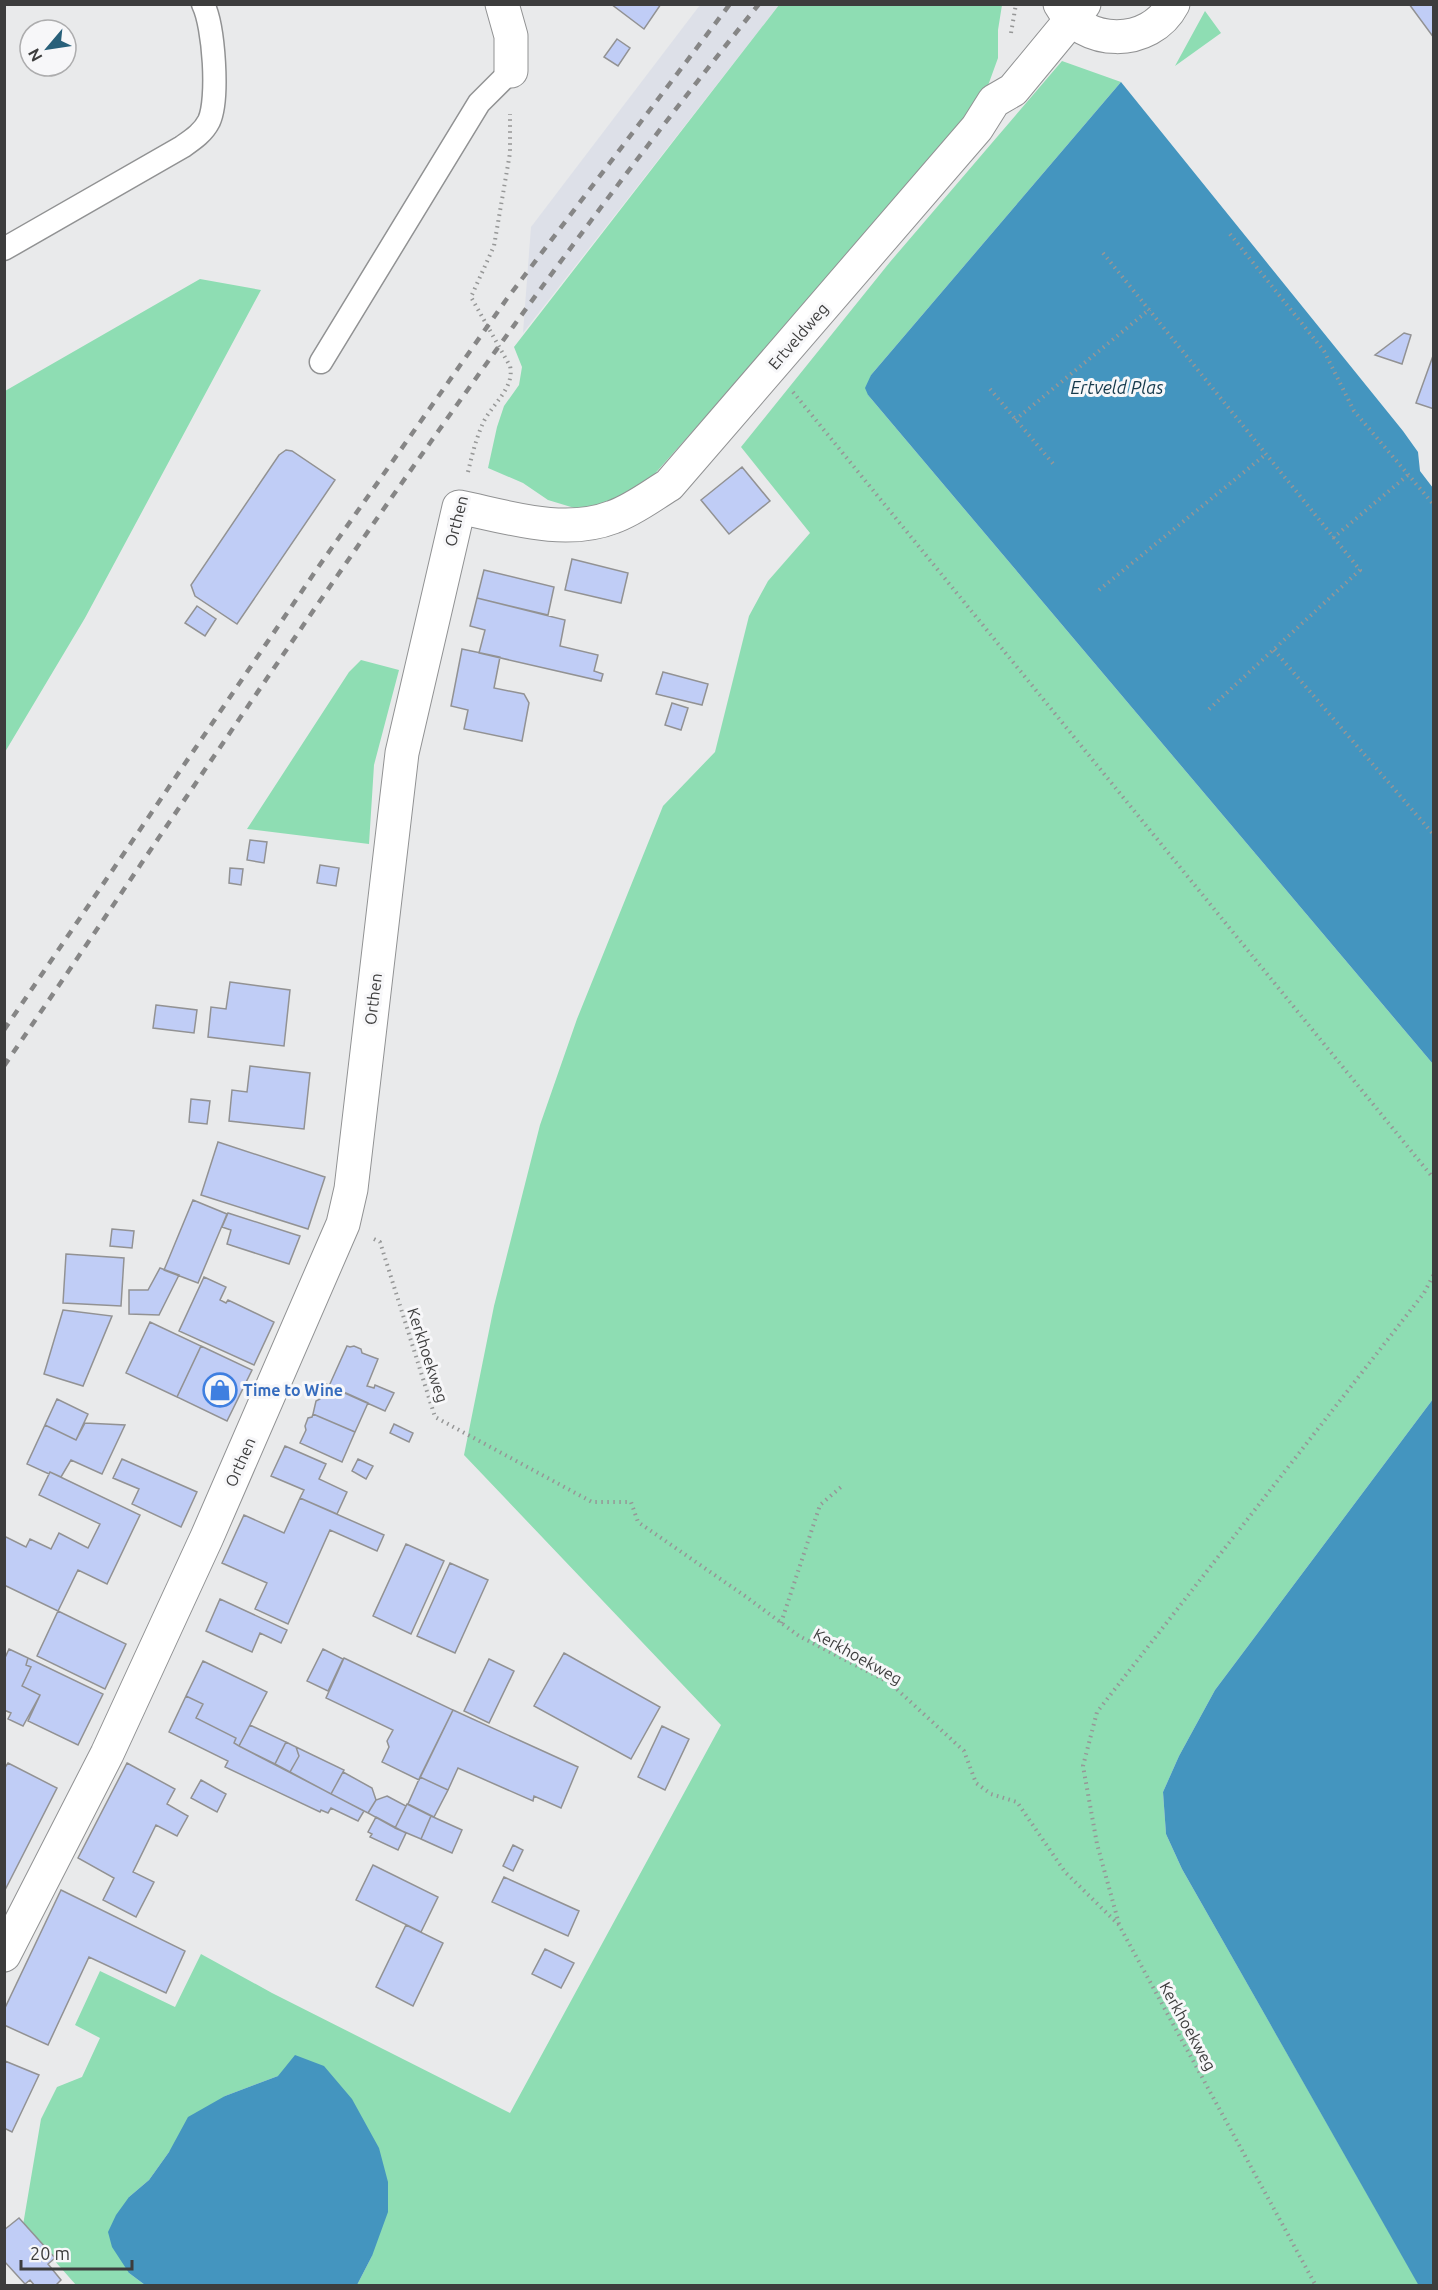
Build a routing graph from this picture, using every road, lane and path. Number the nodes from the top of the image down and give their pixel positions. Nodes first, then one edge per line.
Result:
1 (202, 4) edge
2 (502, 4) edge
3 (1173, 4) edge
4 (1072, 9) edge
5 (511, 71) junction
6 (1230, 234) dead end
7 (4, 249) edge
8 (1103, 253) dead end
9 (1150, 309) junction
10 (321, 362) dead end
11 (772, 366) junction
12 (990, 389) dead end
13 (1015, 420) junction
14 (1265, 455) junction
15 (1055, 466) dead end
16 (1408, 476) junction
17 (1434, 505) edge
18 (459, 507) junction
19 (1333, 538) junction
20 (1099, 590) dead end
21 (1274, 650) junction
22 (1207, 711) dead end
23 (1434, 835) edge
24 (1434, 1179) edge
25 (343, 1224) junction
26 (1434, 1274) edge
27 (841, 1487) dead end
28 (781, 1623) junction
29 (1119, 1925) junction
30 (4, 1955) edge
31 (1316, 2286) edge

1 - 7 lane
2 - 5 street
3 - 4 street, Ertveldweg
4 - 11 street, Ertveldweg
5 - 10 lane
5 - 18 path, Orthen
6 - 16 path
8 - 9 path
9 - 13 path
9 - 14 path
11 - 18 street, Ertveldweg
11 - 24 path
12 - 13 path
13 - 15 path
14 - 19 path
14 - 20 path
16 - 17 path
16 - 19 path
18 - 25 street, Orthen
19 - 21 path
21 - 22 path
21 - 23 path
25 - 28 path, Kerkhoekweg
25 - 30 street, Orthen
26 - 29 path
27 - 28 path
28 - 29 path, Kerkhoekweg
29 - 31 path, Kerkhoekweg

